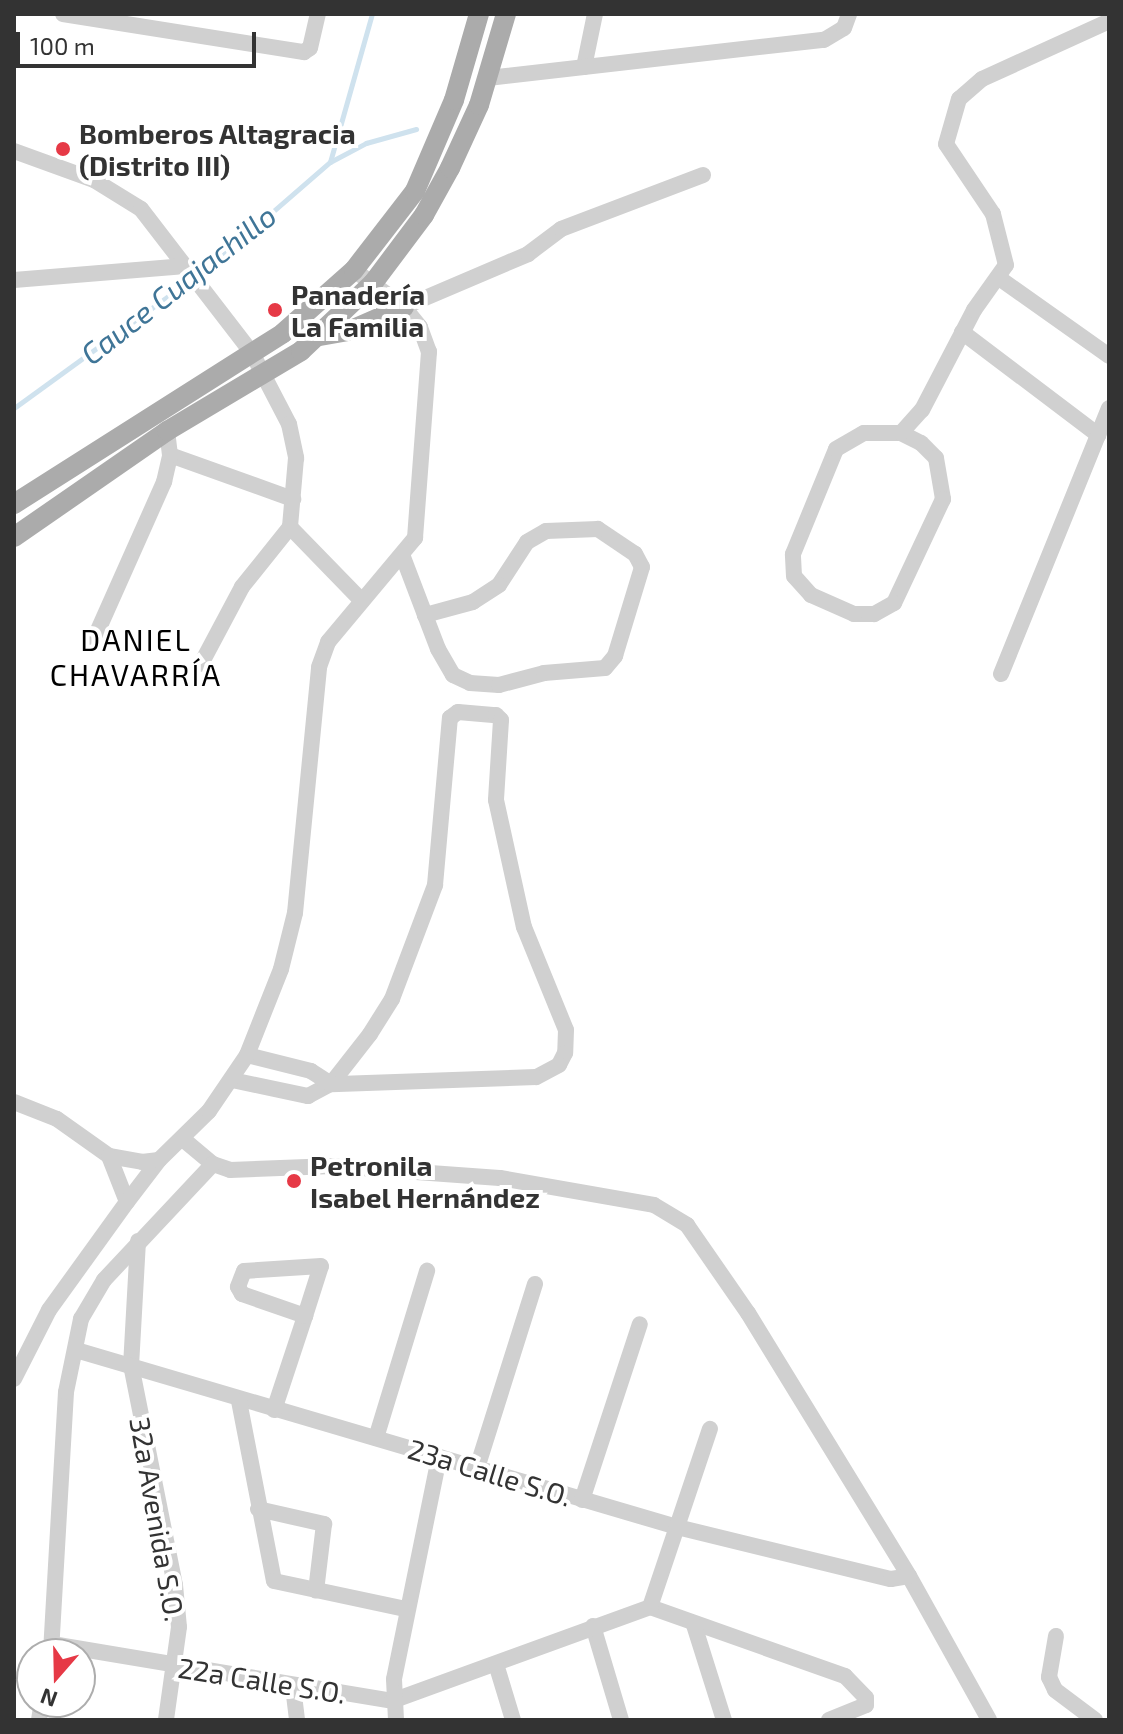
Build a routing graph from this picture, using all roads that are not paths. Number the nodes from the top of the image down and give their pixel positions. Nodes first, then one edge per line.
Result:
1 (63, 14) edge
2 (318, 14) edge
3 (479, 14) edge
4 (506, 14) edge
5 (595, 14) edge
6 (849, 14) edge
7 (1109, 21) edge
8 (584, 67) junction
9 (488, 78) junction
10 (14, 151) edge
11 (703, 175) dead end
12 (188, 268) junction
13 (354, 270) junction
14 (999, 278) junction
15 (14, 280) edge
16 (373, 283) junction
17 (404, 307) junction
18 (962, 332) junction
19 (320, 336) junction
20 (252, 353) junction
21 (1109, 356) edge
22 (264, 375) junction
23 (1109, 408) edge
24 (167, 431) junction
25 (901, 433) junction
26 (1098, 435) junction
27 (170, 455) junction
28 (293, 499) junction
29 (14, 504) edge
30 (290, 527) junction
31 (14, 537) edge
32 (403, 557) junction
33 (362, 601) junction
34 (425, 615) junction
35 (91, 646) dead end
36 (201, 664) dead end
37 (1001, 674) dead end
38 (247, 1055) junction
39 (232, 1080) junction
40 (331, 1084) junction
41 (14, 1102) edge
42 (184, 1140) junction
43 (109, 1156) junction
44 (159, 1160) junction
45 (213, 1164) junction
46 (127, 1202) junction
47 (138, 1241) junction
48 (427, 1271) dead end
49 (535, 1284) dead end
50 (305, 1316) junction
51 (640, 1324) dead end
52 (76, 1350) junction
53 (131, 1365) junction
54 (14, 1379) edge
55 (239, 1401) junction
56 (274, 1410) junction
57 (710, 1429) dead end
58 (376, 1438) junction
59 (439, 1457) junction
60 (477, 1468) junction
61 (582, 1500) junction
62 (258, 1509) junction
63 (677, 1527) junction
64 (909, 1576) junction
65 (316, 1591) junction
66 (650, 1607) junction
67 (406, 1609) junction
68 (694, 1625) junction
69 (593, 1626) junction
70 (1056, 1636) dead end
71 (52, 1638) edge
72 (96, 1655) edge
73 (496, 1664) junction
74 (175, 1666) junction
75 (293, 1687) junction
76 (392, 1701) junction
77 (166, 1720) edge
78 (297, 1720) edge
79 (396, 1720) edge
80 (513, 1720) edge
81 (621, 1720) edge
82 (724, 1720) edge
83 (829, 1720) edge
84 (989, 1720) edge
85 (1095, 1720) edge

1 - 2 street
3 - 13 main road
4 - 9 main road
5 - 8 street
6 - 8 street
7 - 14 street
8 - 9 street
9 - 16 main road
10 - 12 street
11 - 17 street
12 - 15 street
12 - 20 street
13 - 16 street
13 - 20 main road
14 - 18 street
14 - 21 street
16 - 17 street
16 - 19 main road
17 - 19 main road
17 - 32 street
18 - 25 street
18 - 26 street
19 - 22 main road
20 - 22 street
20 - 29 main road
22 - 24 main road
22 - 28 street
23 - 26 street
24 - 27 street
24 - 31 main road
25 - 25 street
26 - 37 street
27 - 28 street
27 - 35 street
28 - 30 street
30 - 33 street
30 - 36 street
32 - 33 street
32 - 34 street
33 - 38 street
34 - 34 street
38 - 39 street
38 - 40 street
39 - 40 street
39 - 42 street
40 - 40 street
41 - 43 street
42 - 44 street
42 - 45 street
43 - 44 street
43 - 46 street
44 - 46 street
45 - 47 street
45 - 64 street
46 - 54 street
47 - 52 street
47 - 53 street, 32a Avenida S.O.
48 - 58 street
49 - 60 street
50 - 50 street
50 - 56 street
51 - 61 street
52 - 53 street, 23a Calle S.O.
52 - 71 street
53 - 55 street, 23a Calle S.O.
53 - 74 street, 32a Avenida S.O.
55 - 56 street, 23a Calle S.O.
55 - 62 street
56 - 58 street, 23a Calle S.O.
57 - 63 street
58 - 59 street, 23a Calle S.O.
59 - 60 street, 23a Calle S.O.
59 - 67 street
60 - 61 street, 23a Calle S.O.
61 - 63 street, 23a Calle S.O.
62 - 65 street
62 - 65 street
63 - 64 street, 23a Calle S.O.
63 - 66 street
64 - 84 street
65 - 67 street
66 - 68 street
66 - 69 street, 22a Calle S.O.
67 - 76 street
68 - 82 street
68 - 83 street
69 - 73 street, 22a Calle S.O.
69 - 81 street
70 - 85 street
72 - 74 street, 22a Calle S.O.
73 - 76 street, 22a Calle S.O.
73 - 80 street
74 - 75 street, 22a Calle S.O.
74 - 77 street, 32a Avenida S.O.
75 - 76 street, 22a Calle S.O.
75 - 78 street
76 - 79 street

